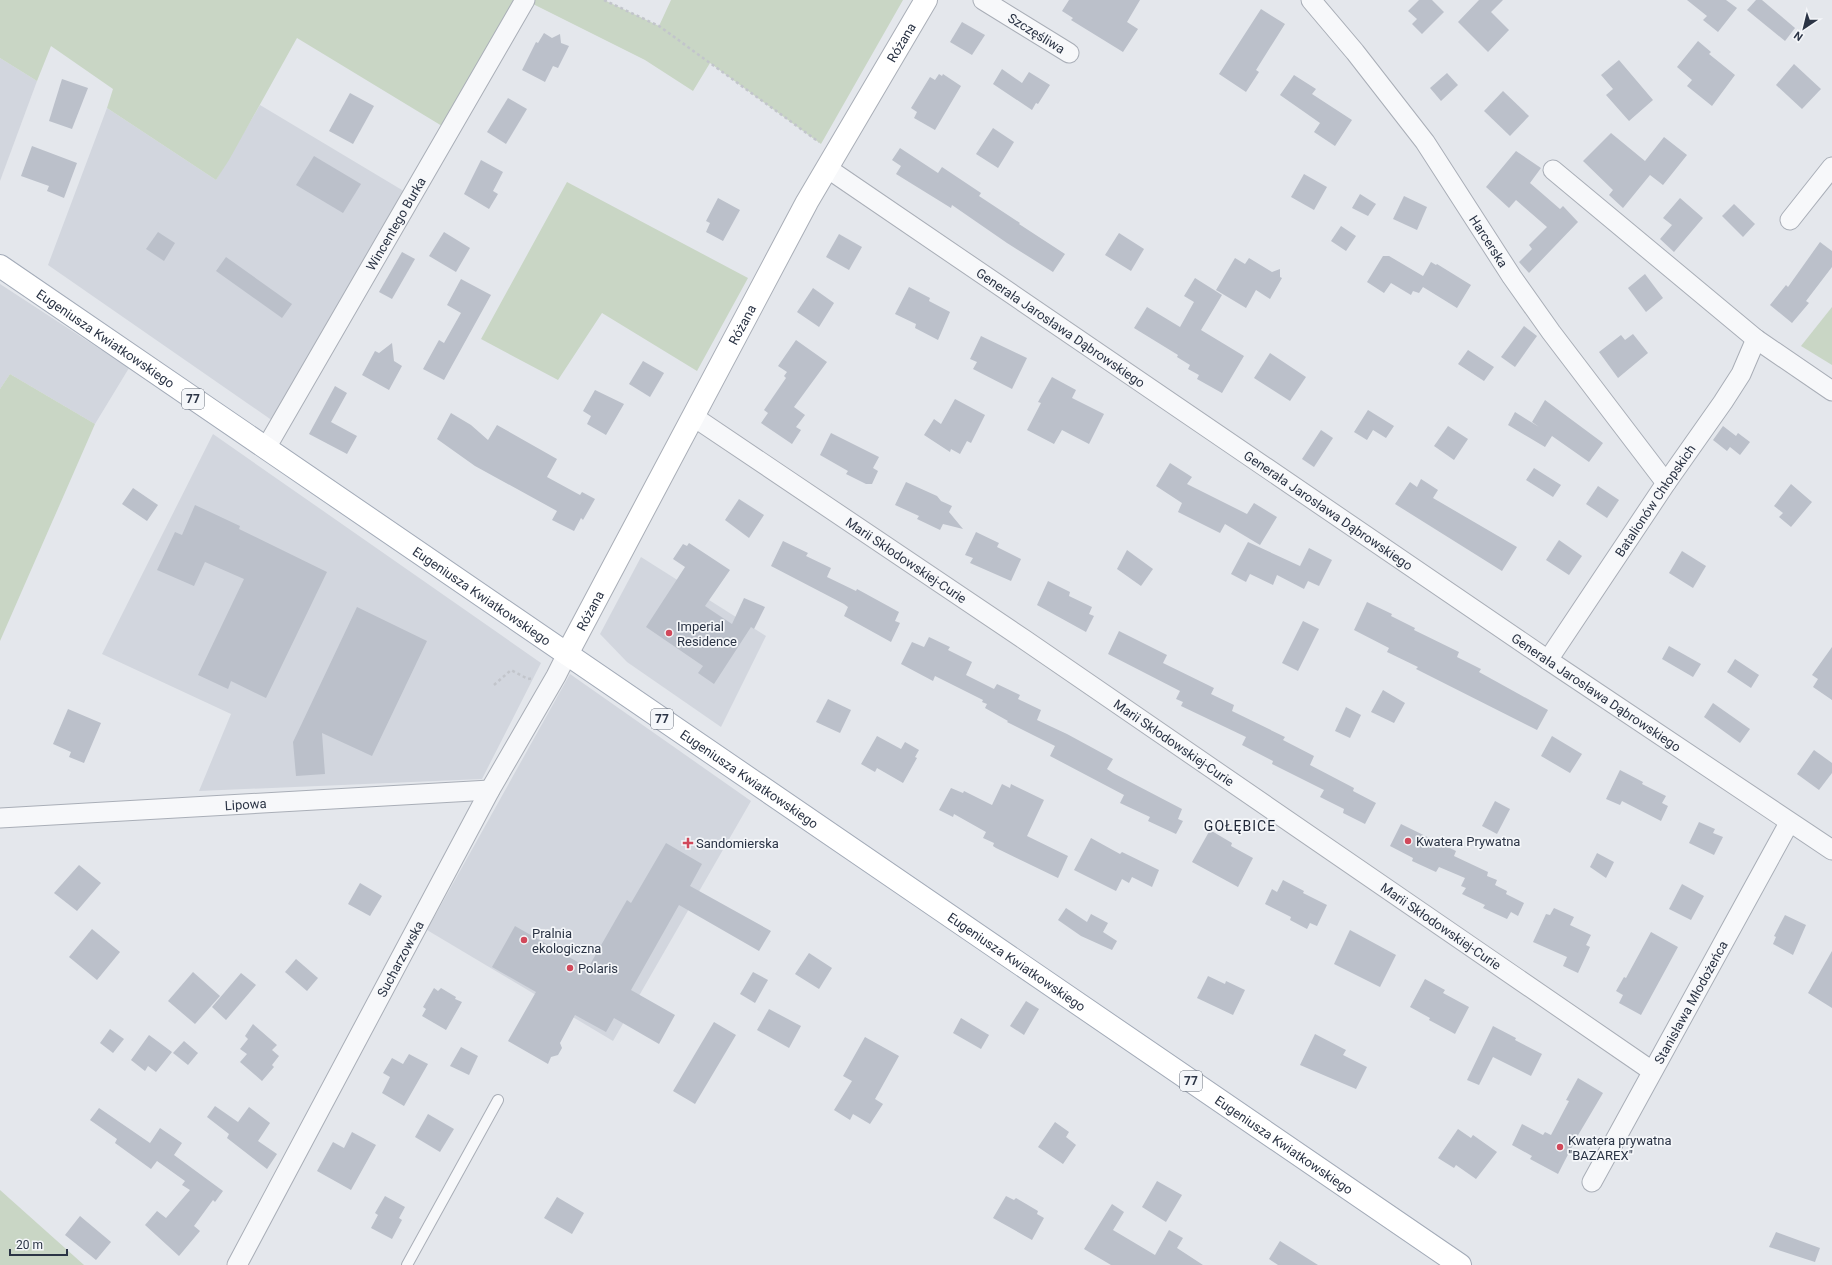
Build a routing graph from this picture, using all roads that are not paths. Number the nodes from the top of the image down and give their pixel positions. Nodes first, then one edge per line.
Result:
1 (525, 0) edge
2 (926, 0) edge
3 (983, 0) edge
4 (1311, 0) edge
5 (1069, 53) dead end
6 (1832, 167) edge
7 (827, 168) junction
8 (1553, 170) dead end
9 (1790, 220) dead end
10 (0, 266) edge
11 (1756, 339) junction
12 (1832, 391) edge
13 (694, 416) junction
14 (266, 448) junction
15 (1666, 483) junction
16 (567, 654) junction
17 (1548, 660) junction
18 (490, 790) junction
19 (0, 818) edge
20 (1789, 823) junction
21 (1832, 850) edge
22 (1652, 1071) junction
23 (498, 1100) dead end
24 (1592, 1182) dead end
25 (236, 1265) edge
26 (407, 1265) edge
27 (1460, 1265) edge

1 - 14 street, Wincentego Burka
2 - 7 main road, Różana
3 - 5 street, Szczęśliwa
4 - 15 street, Harcerska
6 - 9 street
7 - 13 main road, Różana
7 - 17 street, Generała Jarosława Dąbrowskiego
8 - 11 street
10 - 14 main road, Eugeniusza Kwiatkowskiego / 77
11 - 12 street
11 - 15 street, Batalionów Chłopskich
13 - 16 main road, Różana
13 - 22 street, Marii Skłodowskiej-Curie
14 - 16 main road, Eugeniusza Kwiatkowskiego / 77
15 - 17 street, Batalionów Chłopskich
16 - 18 street, Sucharzowska
16 - 27 main road, Eugeniusza Kwiatkowskiego / 77
17 - 20 street, Generała Jarosława Dąbrowskiego
18 - 19 street, Lipowa
18 - 25 street, Sucharzowska
20 - 21 street, Generała Jarosława Dąbrowskiego
20 - 22 street, Stanisława Młodożeńca
22 - 24 street, Stanisława Młodożeńca
23 - 26 lane

